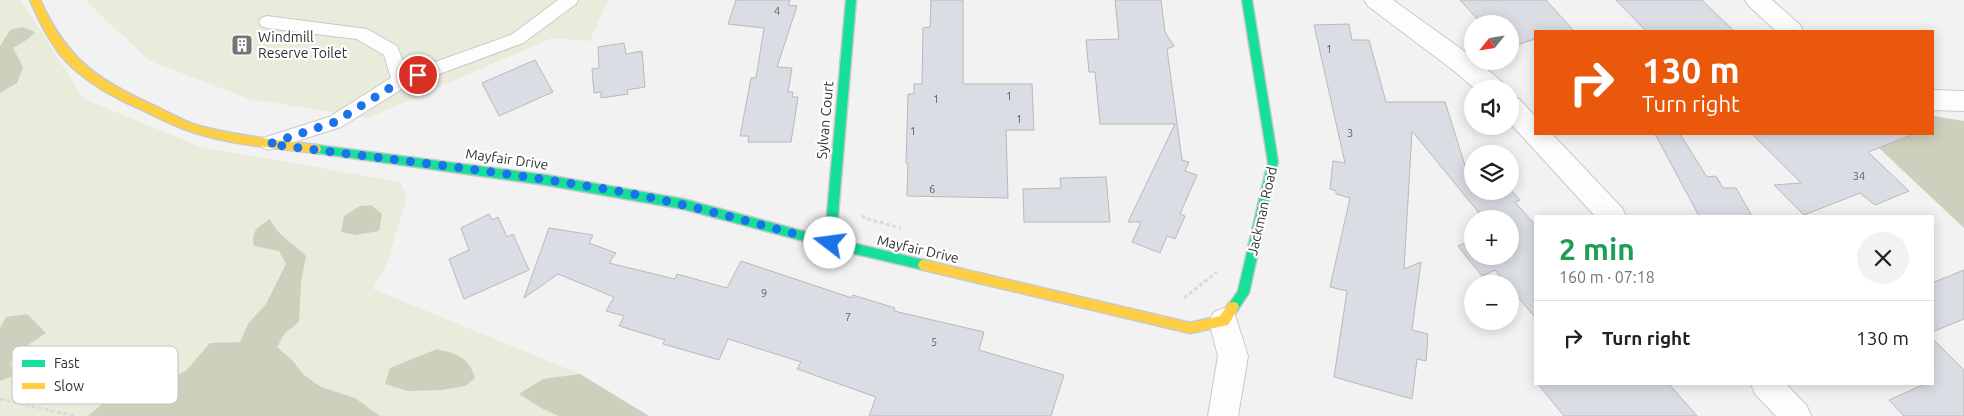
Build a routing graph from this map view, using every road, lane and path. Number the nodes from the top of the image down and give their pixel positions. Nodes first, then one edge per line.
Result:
1 (35, 0) edge
2 (570, 0) edge
3 (851, 0) edge
4 (1248, 0) edge
5 (1376, 0) edge
6 (1757, 0) edge
7 (267, 22) dead end
8 (1790, 30) edge
9 (1482, 80) edge
10 (401, 81) junction
11 (1934, 100) edge
12 (1964, 101) edge
13 (1519, 115) edge
14 (1534, 131) edge
15 (1538, 135) edge
16 (269, 144) junction
17 (862, 213) dead end
18 (1611, 215) edge
19 (903, 228) dead end
20 (830, 243) junction
21 (1218, 271) dead end
22 (1180, 301) dead end
23 (1224, 321) junction
24 (1767, 385) edge
25 (22, 404) edge
26 (75, 416) edge
27 (1223, 416) edge
28 (1796, 416) edge

1 - 16 street, Mayfair Drive
2 - 10 lane
3 - 20 street, Sylvan Court
4 - 23 street, Jackman Road
5 - 9 street
6 - 8 street
7 - 10 lane
10 - 16 lane
11 - 12 street
13 - 14 street
15 - 18 street
16 - 20 street, Mayfair Drive
17 - 19 path
20 - 23 street, Mayfair Drive
21 - 22 path
23 - 27 street
24 - 28 street
25 - 26 path

